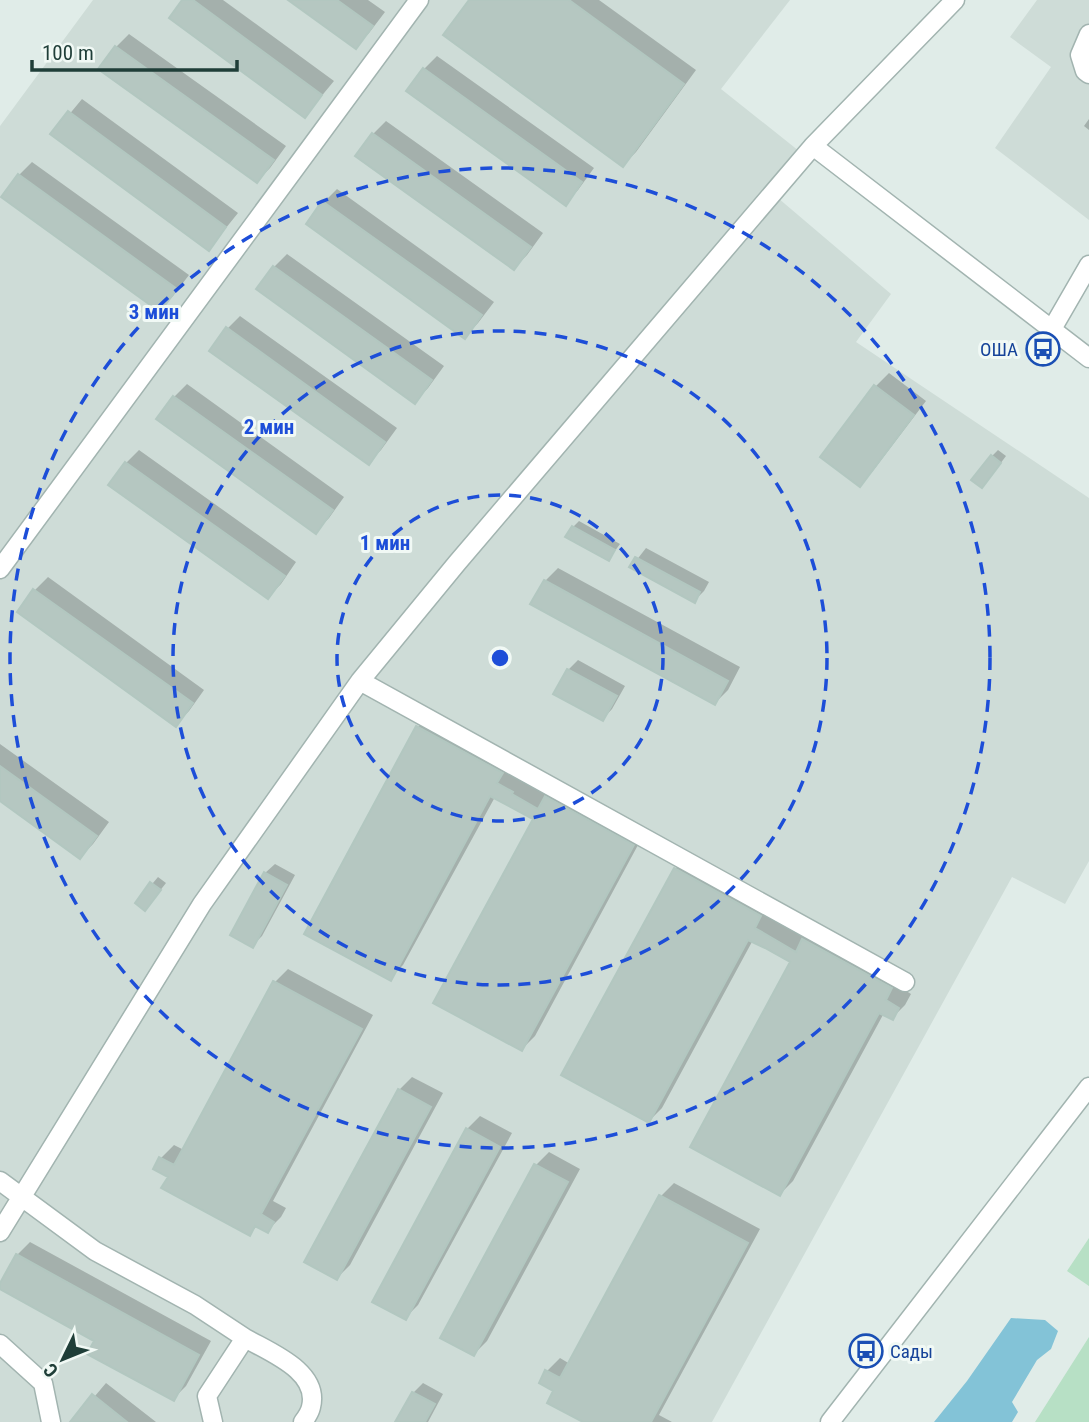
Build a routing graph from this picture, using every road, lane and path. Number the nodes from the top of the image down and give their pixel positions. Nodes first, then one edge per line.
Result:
1 (419, 0) edge
2 (955, 0) edge
3 (1089, 34) edge
4 (1089, 74) edge
5 (813, 146) junction
6 (1087, 273) edge
7 (1052, 329) junction
8 (1089, 358) edge
9 (0, 569) edge
10 (360, 681) junction
11 (905, 982) dead end
12 (1089, 1087) edge
13 (0, 1181) edge
14 (22, 1197) junction
15 (0, 1232) edge
16 (245, 1338) junction
17 (0, 1345) edge
18 (835, 1420) edge
19 (51, 1422) edge
20 (213, 1422) edge
21 (303, 1422) edge

1 - 9 street
2 - 5 street
3 - 4 street
5 - 7 street
5 - 10 street
6 - 7 street
7 - 8 street
10 - 11 street
10 - 14 street
12 - 18 street
13 - 14 street
14 - 15 street
14 - 16 street
16 - 20 street
16 - 21 street
17 - 19 street

